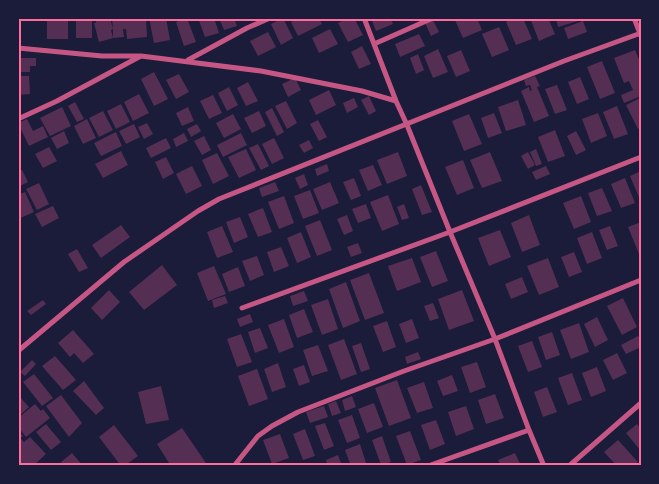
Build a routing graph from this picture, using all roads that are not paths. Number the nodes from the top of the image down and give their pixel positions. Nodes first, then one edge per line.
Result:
1 (270, 18) edge
2 (364, 18) edge
3 (433, 18) edge
4 (634, 18) edge
5 (641, 34) edge
6 (374, 44) junction
7 (18, 48) edge
8 (141, 56) junction
9 (187, 61) junction
10 (396, 101) junction
11 (18, 119) edge
12 (407, 125) junction
13 (641, 157) edge
14 (450, 232) junction
15 (641, 280) edge
16 (242, 308) dead end
17 (495, 339) junction
18 (18, 351) edge
19 (641, 402) edge
20 (528, 430) junction
21 (234, 466) edge
22 (428, 466) edge
23 (544, 466) edge
24 (570, 466) edge

1 - 9 street
2 - 6 street
3 - 6 street
4 - 5 street
5 - 12 street
6 - 10 street
7 - 8 street
8 - 9 street
8 - 11 street
9 - 10 street
10 - 12 street
12 - 14 street
12 - 18 street
13 - 14 street
14 - 16 street
14 - 17 street
15 - 17 street
17 - 20 street
17 - 21 street
19 - 24 street
20 - 22 street
20 - 23 street

